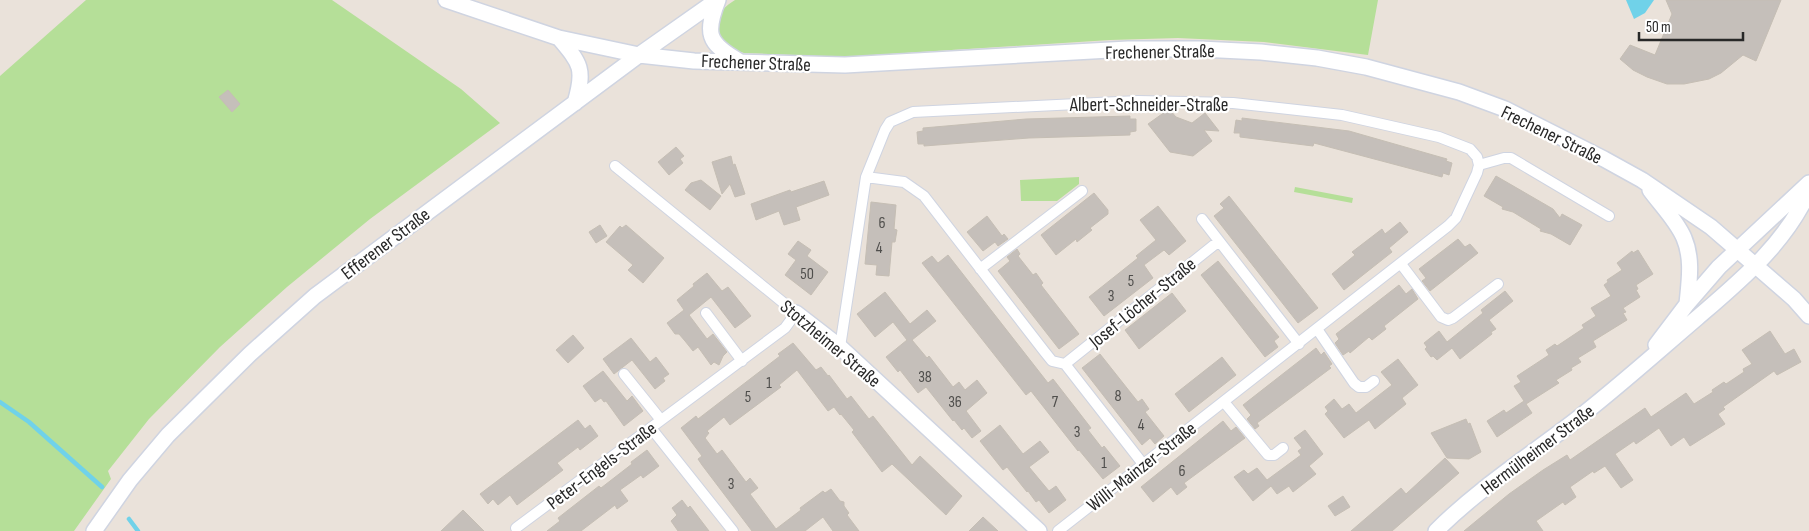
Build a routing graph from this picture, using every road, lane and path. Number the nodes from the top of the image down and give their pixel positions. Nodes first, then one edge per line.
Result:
1 (446, 0) edge
2 (717, 0) edge
3 (559, 38) junction
4 (639, 55) junction
5 (740, 62) junction
6 (575, 103) junction
7 (1479, 165) junction
8 (616, 166) dead end
9 (866, 177) junction
10 (1642, 180) junction
11 (1809, 183) edge
12 (1082, 190) dead end
13 (1809, 192) edge
14 (1609, 216) dead end
15 (1202, 219) dead end
16 (1219, 241) junction
17 (1738, 249) junction
18 (1401, 264) junction
19 (1756, 265) junction
20 (980, 269) junction
21 (1498, 284) dead end
22 (1687, 304) junction
23 (706, 313) dead end
24 (796, 313) junction
25 (1809, 316) edge
26 (1317, 329) junction
27 (1299, 344) junction
28 (840, 347) junction
29 (742, 360) junction
30 (1065, 364) junction
31 (1639, 368) junction
32 (624, 374) dead end
33 (1374, 381) dead end
34 (1224, 402) junction
35 (661, 420) junction
36 (651, 428) junction
37 (1283, 448) dead end
38 (1143, 464) junction
39 (516, 528) dead end
40 (94, 531) edge
41 (733, 531) edge
42 (1039, 531) edge
43 (1058, 531) edge
44 (1436, 531) edge

1 - 3 street, Frechener Straße
2 - 4 street, Efferener Straße
2 - 5 street
3 - 4 street, Frechener Straße
3 - 6 street
4 - 5 street, Frechener Straße
4 - 6 street, Efferener Straße
5 - 10 street, Frechener Straße
6 - 40 street, Efferener Straße
7 - 9 street, Albert-Schneider-Straße
7 - 14 street
7 - 18 street, Willi-Mainzer-Straße
8 - 24 street, Stotzheimer Straße
9 - 20 street
9 - 28 street, Albert-Schneider-Straße
10 - 17 street, Frechener Straße
10 - 22 street
11 - 17 street, Hermülheimer Straße
12 - 20 street
13 - 19 street, Hermülheimer Straße
15 - 16 street
16 - 27 street
16 - 30 street, Josef-Löcher-Straße
17 - 19 street, Frechener Straße
17 - 22 street, Hermülheimer Straße
18 - 21 street
18 - 26 street, Willi-Mainzer-Straße
19 - 25 street, Frechener Straße
19 - 31 street, Hermülheimer Straße
20 - 30 street
22 - 31 street, Hermülheimer Straße
23 - 29 street
24 - 28 street, Stotzheimer Straße
24 - 29 street, Peter-Engels-Straße
26 - 27 street, Willi-Mainzer-Straße
26 - 33 street
27 - 34 street, Willi-Mainzer-Straße
28 - 42 street, Stotzheimer Straße
29 - 35 street, Peter-Engels-Straße
30 - 38 street
31 - 44 street, Hermülheimer Straße
32 - 35 street, Peter-Engels-Straße
34 - 37 street
34 - 38 street, Willi-Mainzer-Straße
35 - 36 street, Peter-Engels-Straße
36 - 39 street, Peter-Engels-Straße
36 - 41 street
38 - 43 street, Willi-Mainzer-Straße

